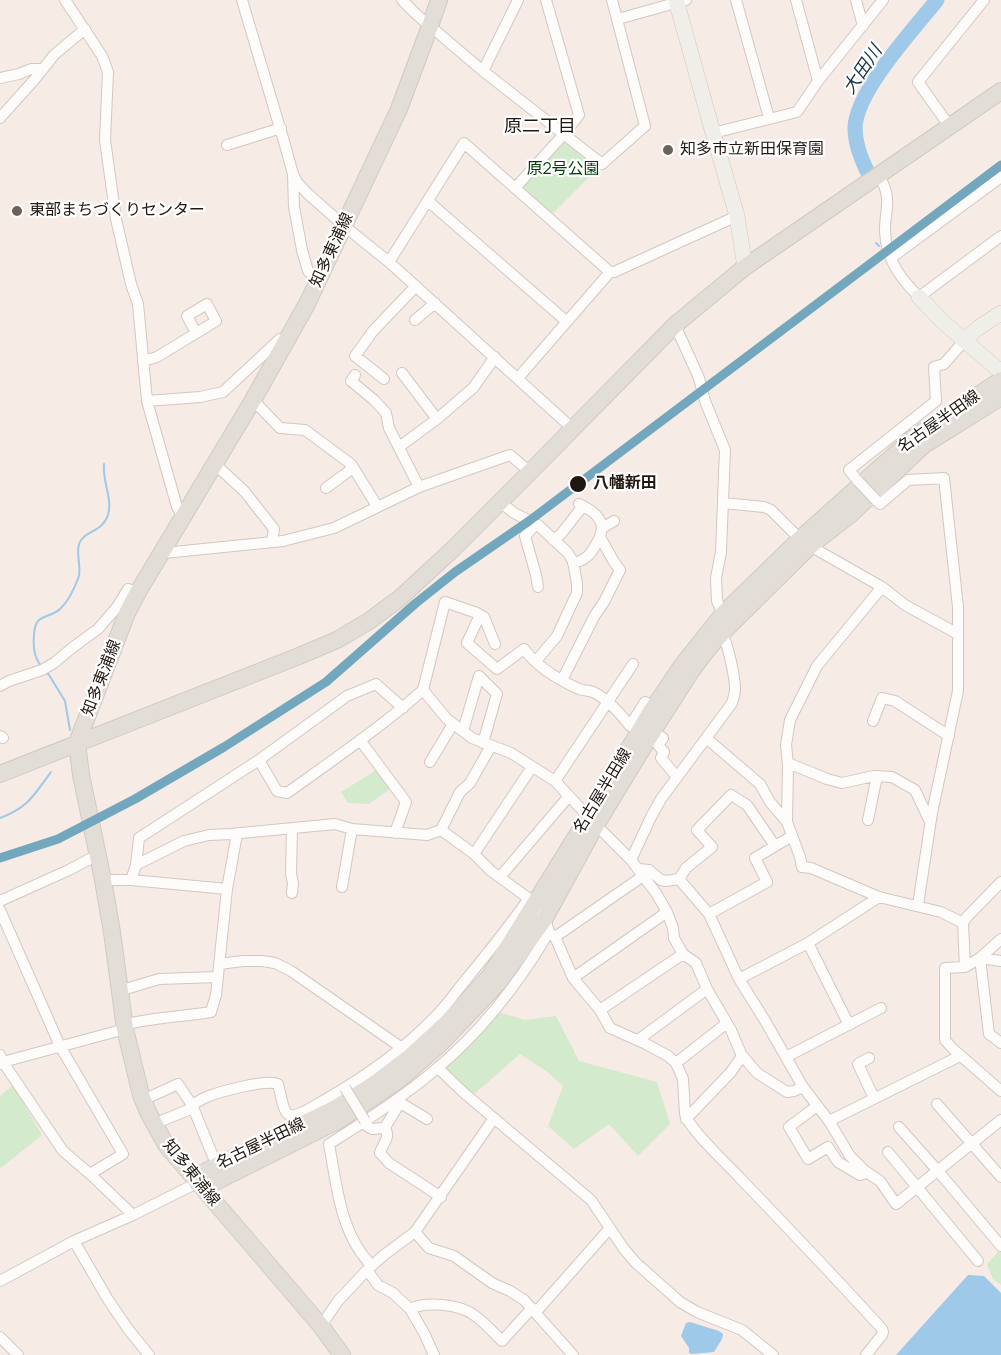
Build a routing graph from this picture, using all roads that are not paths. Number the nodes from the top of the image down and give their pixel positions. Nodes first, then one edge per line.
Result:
1 (242, 0) edge
2 (402, 0) edge
3 (439, 0) edge
4 (518, 0) edge
5 (546, 0) edge
6 (612, 0) edge
7 (736, 0) edge
8 (796, 0) edge
9 (856, 0) edge
10 (883, 0) edge
11 (984, 0) edge
12 (70, 1) edge
13 (680, 1) edge
14 (618, 18) junction
15 (430, 26) junction
16 (863, 26) junction
17 (85, 29) junction
18 (43, 69) junction
19 (483, 71) junction
20 (0, 78) edge
21 (818, 81) junction
22 (1001, 91) edge
23 (0, 118) edge
24 (769, 118) junction
25 (950, 127) junction
26 (280, 128) junction
27 (713, 133) junction
28 (564, 134) junction
29 (227, 145) dead end
30 (293, 174) junction
31 (879, 175) junction
32 (999, 183) edge
33 (515, 188) junction
34 (428, 201) junction
35 (738, 216) junction
36 (343, 225) junction
37 (1001, 236) edge
38 (891, 258) junction
39 (389, 262) junction
40 (745, 267) junction
41 (610, 272) junction
42 (318, 280) junction
43 (416, 286) junction
44 (919, 297) junction
45 (435, 303) junction
46 (1001, 313) edge
47 (415, 320) dead end
48 (566, 321) junction
49 (675, 325) junction
50 (196, 333) dead end
51 (964, 340) junction
52 (286, 341) junction
53 (495, 357) junction
54 (143, 361) junction
55 (1001, 372) edge
56 (402, 373) dead end
57 (355, 375) dead end
58 (518, 378) junction
59 (384, 379) dead end
60 (1001, 380) edge
61 (1001, 397) edge
62 (253, 400) junction
63 (147, 401) junction
64 (437, 419) junction
65 (573, 429) junction
66 (399, 447) junction
67 (214, 464) junction
68 (353, 468) junction
69 (530, 472) junction
70 (419, 487) junction
71 (326, 488) dead end
72 (500, 502) junction
73 (723, 504) junction
74 (377, 506) junction
75 (183, 516) junction
76 (614, 521) dead end
77 (536, 524) junction
78 (601, 533) junction
79 (554, 540) junction
80 (272, 542) junction
81 (805, 543) junction
82 (162, 551) junction
83 (573, 563) junction
84 (538, 587) dead end
85 (882, 587) junction
86 (138, 592) junction
87 (723, 614) junction
88 (480, 615) junction
89 (722, 633) junction
90 (958, 634) junction
91 (495, 644) dead end
92 (536, 661) junction
93 (633, 664) dead end
94 (562, 680) junction
95 (0, 686) edge
96 (423, 690) junction
97 (608, 702) junction
98 (653, 707) junction
99 (403, 708) junction
100 (873, 722) dead end
101 (458, 728) junction
102 (653, 731) junction
103 (949, 736) junction
104 (706, 738) junction
105 (360, 741) junction
106 (77, 743) junction
107 (487, 744) junction
108 (259, 760) junction
109 (430, 762) dead end
110 (788, 763) junction
111 (532, 767) junction
112 (0, 774) edge
113 (877, 776) junction
114 (677, 777) junction
115 (555, 781) junction
116 (569, 796) junction
117 (868, 820) dead end
118 (592, 821) junction
119 (787, 822) junction
120 (930, 823) junction
121 (292, 828) junction
122 (352, 829) junction
123 (441, 830) junction
124 (395, 832) junction
125 (237, 834) junction
126 (792, 836) junction
127 (775, 846) junction
128 (474, 854) junction
129 (97, 855) junction
130 (631, 860) junction
131 (136, 865) junction
132 (641, 873) junction
133 (500, 878) junction
134 (679, 879) junction
135 (103, 880) junction
136 (131, 880) junction
137 (1001, 882) edge
138 (342, 887) dead end
139 (227, 889) junction
140 (292, 893) dead end
141 (879, 897) junction
142 (0, 901) edge
143 (532, 901) junction
144 (918, 905) junction
145 (0, 910) edge
146 (667, 912) junction
147 (710, 914) junction
148 (963, 923) junction
149 (550, 929) junction
150 (1001, 939) edge
151 (808, 943) junction
152 (683, 954) junction
153 (980, 958) junction
154 (1001, 961) edge
155 (219, 964) junction
156 (965, 967) junction
157 (218, 977) junction
158 (573, 978) junction
159 (738, 979) junction
160 (707, 989) junction
161 (120, 991) junction
162 (880, 1008) dead end
163 (600, 1010) junction
164 (727, 1023) junction
165 (849, 1025) junction
166 (124, 1027) junction
167 (638, 1040) junction
168 (1001, 1044) edge
169 (60, 1046) junction
170 (402, 1048) junction
171 (741, 1054) junction
172 (960, 1056) junction
173 (786, 1058) junction
174 (868, 1058) dead end
175 (1, 1060) edge
176 (676, 1063) junction
177 (438, 1068) junction
178 (803, 1087) junction
179 (345, 1088) junction
180 (1001, 1091) edge
181 (874, 1098) junction
182 (143, 1100) junction
183 (398, 1100) junction
184 (937, 1104) dead end
185 (193, 1106) junction
186 (818, 1106) junction
187 (494, 1118) junction
188 (427, 1119) dead end
189 (686, 1119) junction
190 (1001, 1120) edge
191 (828, 1121) junction
192 (363, 1122) junction
193 (154, 1124) junction
194 (899, 1127) dead end
195 (384, 1129) junction
196 (972, 1144) junction
197 (888, 1152) dead end
198 (217, 1166) junction
199 (938, 1171) junction
200 (868, 1173) junction
201 (90, 1174) junction
202 (1001, 1177) edge
203 (197, 1183) junction
204 (917, 1188) junction
205 (441, 1197) junction
206 (133, 1215) junction
207 (610, 1228) junction
208 (415, 1232) junction
209 (74, 1241) junction
210 (1001, 1246) edge
211 (978, 1261) dead end
212 (370, 1268) junction
213 (0, 1281) edge
214 (410, 1309) junction
215 (534, 1310) junction
216 (321, 1326) junction
217 (0, 1337) edge
218 (18, 1355) edge
219 (149, 1355) edge
220 (342, 1355) edge
221 (434, 1355) edge
222 (573, 1355) edge
223 (773, 1355) edge
224 (866, 1355) edge

1 - 26 street
2 - 15 street
3 - 15 main road, 知多東浦線
4 - 19 street
5 - 28 street
6 - 14 street
7 - 24 street
8 - 21 street
9 - 16 street
10 - 16 street
11 - 25 street
12 - 17 street
13 - 14 street
13 - 27 street
14 - 28 street
15 - 19 street
15 - 36 main road, 知多東浦線
16 - 21 street
17 - 18 street
17 - 54 street
18 - 20 street
18 - 23 street
19 - 28 street
21 - 24 street
22 - 25 main road
24 - 27 street
25 - 31 main road
26 - 29 street
26 - 30 street
27 - 35 street
28 - 33 street
30 - 36 street
30 - 42 street
31 - 38 street
31 - 40 main road
32 - 38 street
33 - 34 street
33 - 41 street
34 - 39 street
34 - 48 street
35 - 40 street
35 - 41 street
36 - 39 street
36 - 42 main road, 知多東浦線
37 - 44 street
38 - 44 street
39 - 43 street
40 - 49 main road
41 - 48 street
42 - 52 main road, 知多東浦線
43 - 45 street
43 - 59 street
44 - 51 street
45 - 47 street
45 - 53 street
46 - 51 street
48 - 58 street
49 - 65 main road
49 - 73 street
50 - 54 street
51 - 55 street
51 - 90 street, bridge
52 - 62 main road, 知多東浦線
52 - 63 street
53 - 58 street
53 - 64 street
54 - 63 street
56 - 64 street
57 - 66 street
58 - 65 street
60 - 81 main road, 名古屋半田線
61 - 81 main road, 名古屋半田線
62 - 67 main road, 知多東浦線
62 - 68 street
63 - 75 street
64 - 66 street
65 - 69 main road
66 - 70 street
67 - 75 main road, 知多東浦線
67 - 80 street
68 - 71 street
68 - 74 street
69 - 70 street
69 - 72 main road
70 - 74 street
72 - 77 street
72 - 106 main road
73 - 81 street
73 - 87 street
74 - 80 street
75 - 82 main road, 知多東浦線
76 - 78 street
77 - 79 street
77 - 84 street
78 - 79 street
78 - 83 street
78 - 94 street
79 - 83 street
80 - 82 street
81 - 85 street
81 - 87 main road, 名古屋半田線
81 - 89 main road, 名古屋半田線
82 - 86 main road, 知多東浦線
83 - 92 street
85 - 90 street
85 - 110 street
86 - 95 street
86 - 106 main road, 知多東浦線
87 - 98 main road, 名古屋半田線
88 - 91 street
88 - 92 street
88 - 96 street
89 - 102 main road, 名古屋半田線
89 - 104 street
90 - 103 street
92 - 94 street
93 - 97 street
94 - 97 street
96 - 99 street
96 - 101 street
97 - 98 street
97 - 115 street
98 - 118 main road, 名古屋半田線
99 - 105 street
99 - 108 street
100 - 103 street
101 - 107 street
101 - 107 street
101 - 109 street
102 - 114 street
102 - 118 main road, 名古屋半田線
103 - 120 street
104 - 114 street
104 - 119 street
105 - 108 street
105 - 124 street
106 - 112 main road
106 - 129 main road, 知多東浦線
107 - 111 street
107 - 123 street
108 - 131 street
110 - 113 street
110 - 119 street
111 - 115 street
111 - 128 street
113 - 117 street
113 - 120 street
114 - 130 street
115 - 116 street
116 - 118 street
116 - 133 street
118 - 130 street
118 - 143 main road, 名古屋半田線
118 - 149 main road, 名古屋半田線
119 - 126 street
120 - 144 street
121 - 122 street
121 - 125 street
121 - 140 street
122 - 124 street
122 - 138 street
123 - 124 street
123 - 128 street
125 - 131 street
125 - 139 street
126 - 127 street
126 - 141 street
127 - 134 street
127 - 147 street
128 - 133 street
129 - 135 main road, 知多東浦線
129 - 142 street
130 - 132 street
131 - 136 street
132 - 134 street
132 - 146 street
132 - 149 street
133 - 143 street
134 - 147 street
135 - 136 street
135 - 161 main road, 知多東浦線
136 - 139 street
137 - 148 street
139 - 155 street
141 - 144 street
141 - 151 street
143 - 149 street
143 - 170 street
143 - 198 main road, 名古屋半田線
144 - 148 street
145 - 169 street
146 - 152 street
146 - 158 street
147 - 159 street
148 - 156 street
149 - 158 street
149 - 177 street
149 - 203 main road, 名古屋半田線
150 - 153 street
151 - 159 street
151 - 165 street
152 - 160 street
152 - 163 street
153 - 154 street
153 - 156 street
153 - 168 street
155 - 157 street
155 - 170 street
156 - 172 street
157 - 161 street
157 - 166 street
158 - 163 street
159 - 173 street
160 - 164 street
160 - 167 street
161 - 166 main road, 知多東浦線
162 - 165 street
163 - 167 street
164 - 171 street
164 - 176 street
165 - 173 street
166 - 169 street
166 - 182 main road, 知多東浦線
167 - 176 street
169 - 175 street
169 - 201 street
170 - 179 street
171 - 178 street
171 - 189 street
172 - 180 street
172 - 181 street
173 - 178 street
174 - 181 street
175 - 201 street
176 - 189 street
177 - 183 street
177 - 187 street
178 - 186 street
179 - 185 street
179 - 192 street, bridge
181 - 191 street
182 - 185 street
182 - 193 main road, 知多東浦線
183 - 188 street
183 - 192 street
183 - 195 street
184 - 196 street
185 - 193 street
185 - 198 street
186 - 191 street
186 - 200 street
187 - 205 street
187 - 207 street
189 - 224 street
190 - 196 street
191 - 200 street
192 - 195 street
192 - 212 street
193 - 203 main road, 知多東浦線
194 - 199 street
195 - 205 street
196 - 199 street
196 - 202 street
197 - 204 street
198 - 203 main road, 名古屋半田線
199 - 204 street
199 - 210 street
200 - 204 street
201 - 206 street
203 - 206 street
203 - 216 main road, 知多東浦線
204 - 211 street
205 - 208 street
206 - 209 street
207 - 215 street
207 - 223 street
208 - 212 street
208 - 215 street
209 - 213 street
209 - 219 street
212 - 214 street
212 - 216 street
214 - 215 street
214 - 221 street
215 - 222 street
216 - 220 main road, 知多東浦線
217 - 218 street

